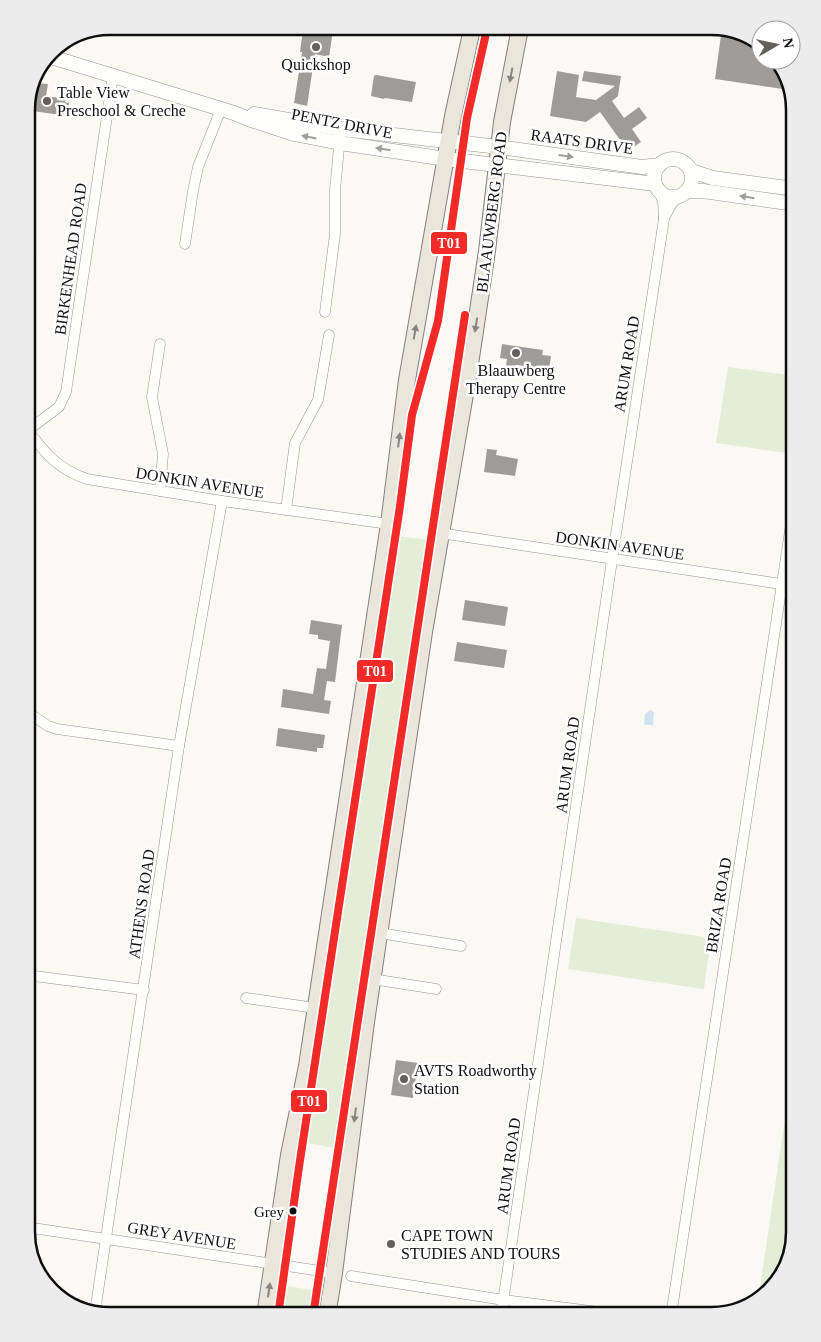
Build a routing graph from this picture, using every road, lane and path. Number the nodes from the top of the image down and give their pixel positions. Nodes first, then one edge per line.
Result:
1 (471, 35) edge
2 (519, 35) edge
3 (56, 59) edge
4 (112, 76) junction
5 (228, 111) junction
6 (340, 136) junction
7 (449, 141) junction
8 (499, 147) junction
9 (446, 159) junction
10 (497, 164) junction
11 (660, 165) junction
12 (691, 171) junction
13 (657, 187) junction
14 (786, 189) edge
15 (682, 194) junction
16 (786, 203) edge
17 (664, 219) junction
18 (185, 244) dead end
19 (325, 312) dead end
20 (329, 335) dead end
21 (160, 344) dead end
22 (35, 424) edge
23 (35, 440) edge
24 (160, 491) junction
25 (222, 501) junction
26 (286, 510) junction
27 (389, 524) junction
28 (440, 533) junction
29 (612, 560) junction
30 (786, 562) edge
31 (783, 584) junction
32 (786, 584) edge
33 (35, 717) edge
34 (179, 746) junction
35 (380, 933) junction
36 (461, 946) dead end
37 (35, 976) edge
38 (372, 979) junction
39 (436, 989) dead end
40 (144, 990) junction
41 (246, 998) dead end
42 (315, 1008) junction
43 (35, 1228) edge
44 (106, 1238) junction
45 (272, 1264) junction
46 (334, 1273) junction
47 (351, 1276) dead end
48 (504, 1300) junction
49 (96, 1306) edge
50 (266, 1307) edge
51 (328, 1307) edge
52 (503, 1307) edge
53 (559, 1307) edge
54 (672, 1307) edge

1 - 7 main road
2 -> 8 main road, BLAAUWBERG ROAD
3 - 4 street, PENTZ DRIVE
4 - 5 street, PENTZ DRIVE
4 - 22 street, BIRKENHEAD ROAD
5 - 6 street, PENTZ DRIVE
5 - 18 street
6 - 7 street, PENTZ DRIVE
9 -> 6 street, PENTZ DRIVE
6 - 19 street
7 - 8 street, PENTZ DRIVE
7 - 9 main road
8 - 10 main road, BLAAUWBERG ROAD
8 -> 11 street, RAATS DRIVE
9 - 10 street, PENTZ DRIVE
27 -> 9 main road
10 - 13 street, RAATS DRIVE
10 -> 28 main road, BLAAUWBERG ROAD
11 - 12 street
11 - 13 street
12 - 14 street
12 - 15 street
13 - 15 street
13 - 17 street, ARUM ROAD
16 -> 15 street
15 - 17 street, ARUM ROAD
17 - 29 street, ARUM ROAD
20 - 26 street
21 - 24 street
23 - 24 street, DONKIN AVENUE
24 - 25 street, DONKIN AVENUE
25 - 26 street, DONKIN AVENUE
25 - 34 street, ATHENS ROAD
26 - 27 street, DONKIN AVENUE
27 - 42 main road
28 - 29 street, DONKIN AVENUE
28 - 35 main road, BLAAUWBERG ROAD
29 - 31 street, DONKIN AVENUE
29 - 48 street, ARUM ROAD
30 - 31 street, BRIZA ROAD
31 - 32 street, DONKIN AVENUE
31 - 54 street, BRIZA ROAD
33 - 34 street
34 - 40 street, ATHENS ROAD
35 - 36 street
35 - 38 main road, BLAAUWBERG ROAD
37 - 40 street
38 - 39 street
38 -> 46 main road, BLAAUWBERG ROAD
40 - 44 street, ATHENS ROAD
41 - 42 street
42 - 45 main road
43 - 44 street, GREY AVENUE
44 - 45 street, GREY AVENUE
44 - 49 street, ATHENS ROAD
45 - 46 street, GREY AVENUE
50 -> 45 main road
46 - 51 main road, BLAAUWBERG ROAD
47 - 48 street
48 - 52 street, ARUM ROAD
48 - 53 street

